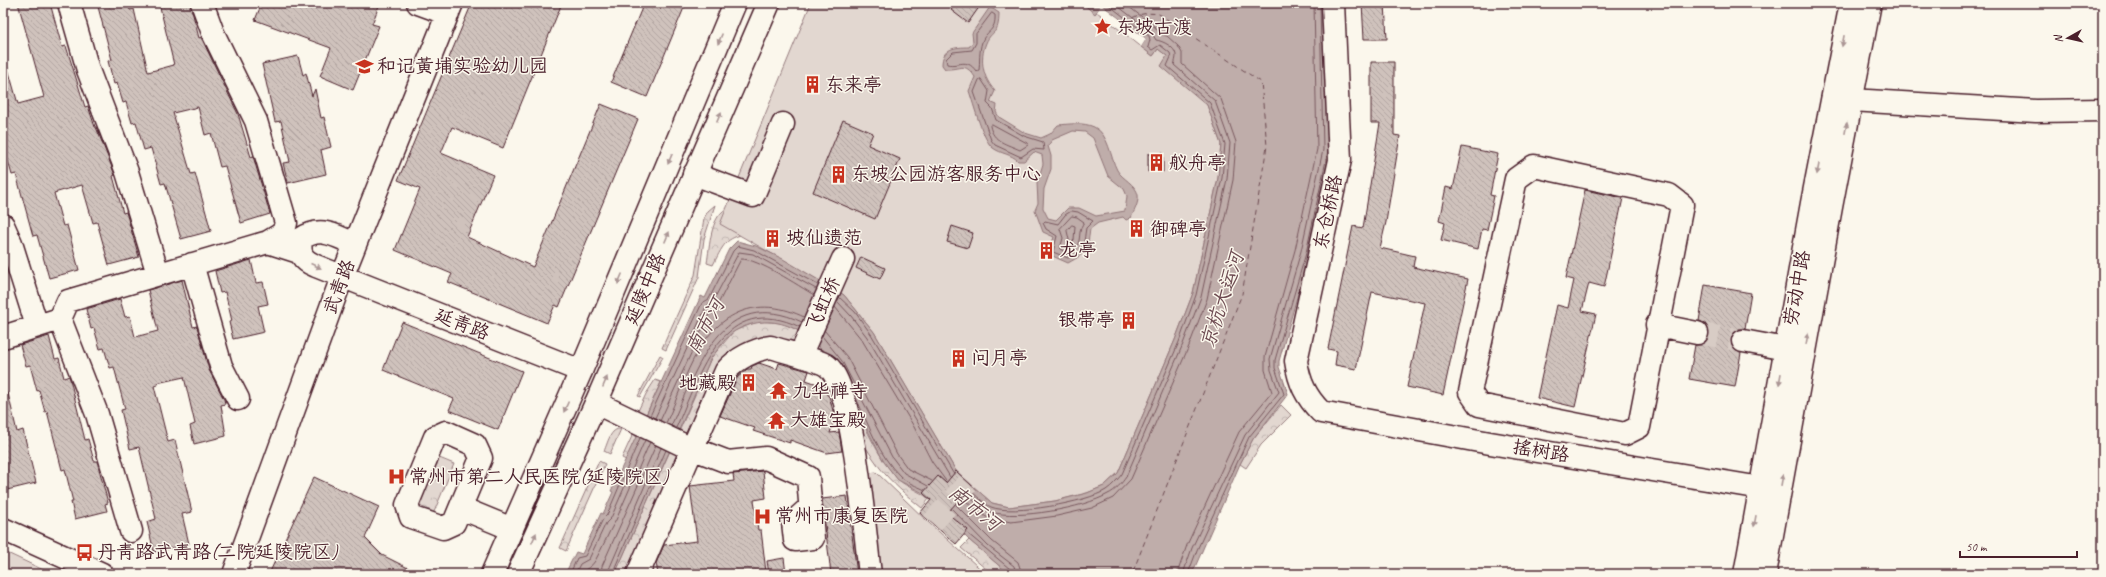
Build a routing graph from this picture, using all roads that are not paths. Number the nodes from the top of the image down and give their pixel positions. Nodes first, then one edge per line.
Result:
1 (69, 3) edge
2 (202, 3) edge
3 (418, 3) edge
4 (735, 3) edge
5 (769, 3) edge
6 (1334, 3) edge
7 (1851, 3) edge
8 (1870, 3) edge
9 (450, 8) edge
10 (1851, 100) junction
11 (2103, 110) edge
12 (783, 124) dead end
13 (694, 174) junction
14 (3, 225) edge
15 (288, 242) junction
16 (356, 244) junction
17 (843, 259) dead end
18 (192, 264) junction
19 (158, 274) junction
20 (342, 277) junction
21 (60, 319) junction
22 (1657, 325) junction
23 (37, 326) junction
24 (1697, 333) tunnel mouth
25 (3, 337) edge
26 (1743, 341) tunnel mouth
27 (803, 349) dead end
28 (1786, 349) junction
29 (581, 371) junction
30 (238, 399) dead end
31 (596, 403) junction
32 (1321, 412) joint
33 (686, 446) junction
34 (1761, 488) junction
35 (810, 507) dead end
36 (460, 508) dead end
37 (3, 529) edge
38 (512, 529) junction
39 (131, 531) dead end
40 (102, 574) edge
41 (234, 574) edge
42 (492, 574) edge
43 (518, 574) edge
44 (638, 574) edge
45 (870, 574) edge
46 (1745, 574) edge
47 (1765, 574) edge

1 - 19 main road
2 - 15 main road
3 - 9 main road
4 -> 29 main road, 延陵中路
13 -> 5 main road, 延陵中路
6 - 32 main road, 东仓桥路
7 -> 28 main road, 劳动中路
8 - 10 main road, 劳动中路
9 - 16 main road, 武青路
10 - 11 main road
47 -> 10 main road, 劳动中路
12 - 13 main road
31 -> 13 main road, 延陵中路
14 - 23 main road
15 - 16 main road
15 - 18 main road
15 -> 20 main road, 延青路
16 - 20 main road, 武青路
17 - 27 main road, 飞虹桥
18 - 19 main road
18 - 30 main road
19 - 21 main road
20 - 29 main road, 延青路
20 - 41 main road, 武青路
21 - 23 main road
21 - 39 main road
22 - 22 main road
22 - 24 main road
23 - 25 main road
26 - 28 main road
28 -> 34 main road, 劳动中路
29 -> 38 main road, 延陵中路
31 - 33 main road
43 -> 31 main road, 延陵中路
32 - 34 main road, 摇树路
33 - 35 main road
33 - 44 main road
33 - 45 main road
34 -> 46 main road, 劳动中路
36 - 38 main road
37 - 40 main road
38 - 42 main road, 延陵中路

